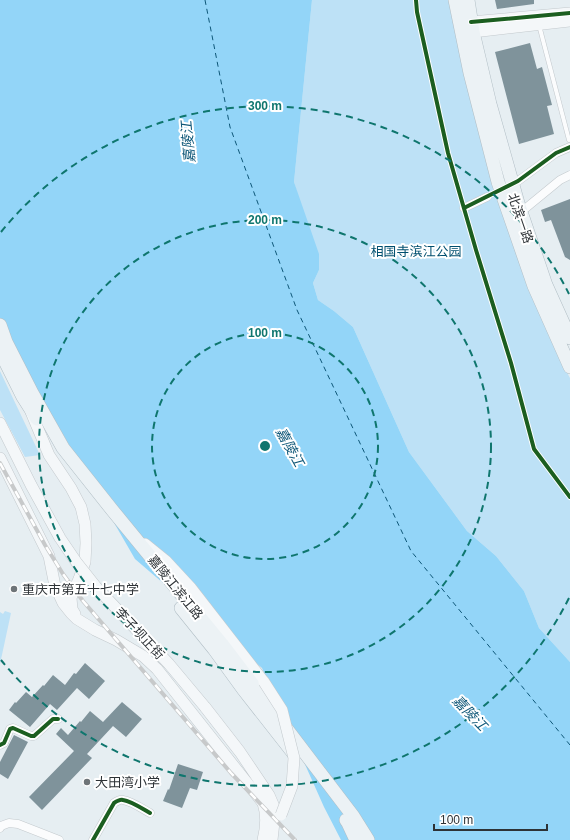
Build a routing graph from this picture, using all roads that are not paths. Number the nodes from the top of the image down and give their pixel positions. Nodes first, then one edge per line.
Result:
1 (455, 0) edge
2 (468, 0) edge
3 (570, 13) edge
4 (570, 21) edge
5 (539, 24) junction
6 (472, 27) junction
7 (570, 143) edge
8 (570, 175) edge
9 (518, 181) dead end
10 (487, 197) dead end
11 (464, 208) dead end
12 (521, 212) junction
13 (0, 325) edge
14 (570, 338) edge
15 (0, 351) edge
16 (570, 367) edge
17 (23, 398) junction
18 (2, 428) edge
19 (0, 458) edge
20 (134, 536) junction
21 (77, 618) junction
22 (58, 719) dead end
23 (0, 745) edge
24 (150, 813) dead end
25 (0, 828) edge
26 (59, 840) edge
27 (93, 840) edge
28 (263, 840) edge
29 (272, 840) edge
30 (356, 840) edge
31 (368, 840) edge

1 - 16 main road, 北滨一路
2 - 6 main road, 北滨一路
3 - 6 main road
4 - 5 main road
5 - 6 main road
5 - 7 lane
6 - 12 main road, 北滨一路
7 - 9 street
8 - 12 street
10 - 11 street
12 - 14 main road, 北滨一路
13 - 20 main road, 嘉陵江滨江路
15 - 17 main road, 嘉陵江滨江路
17 - 21 main road
17 - 30 main road, 嘉陵江滨江路, bridge
18 - 29 main road, 李子坝正街, bridge
19 - 21 main road, 李子坝正街
20 - 29 main road, bridge
20 - 31 main road, 嘉陵江滨江路, bridge
21 - 28 main road, 李子坝正街
22 - 23 street
24 - 27 street
25 - 26 street

